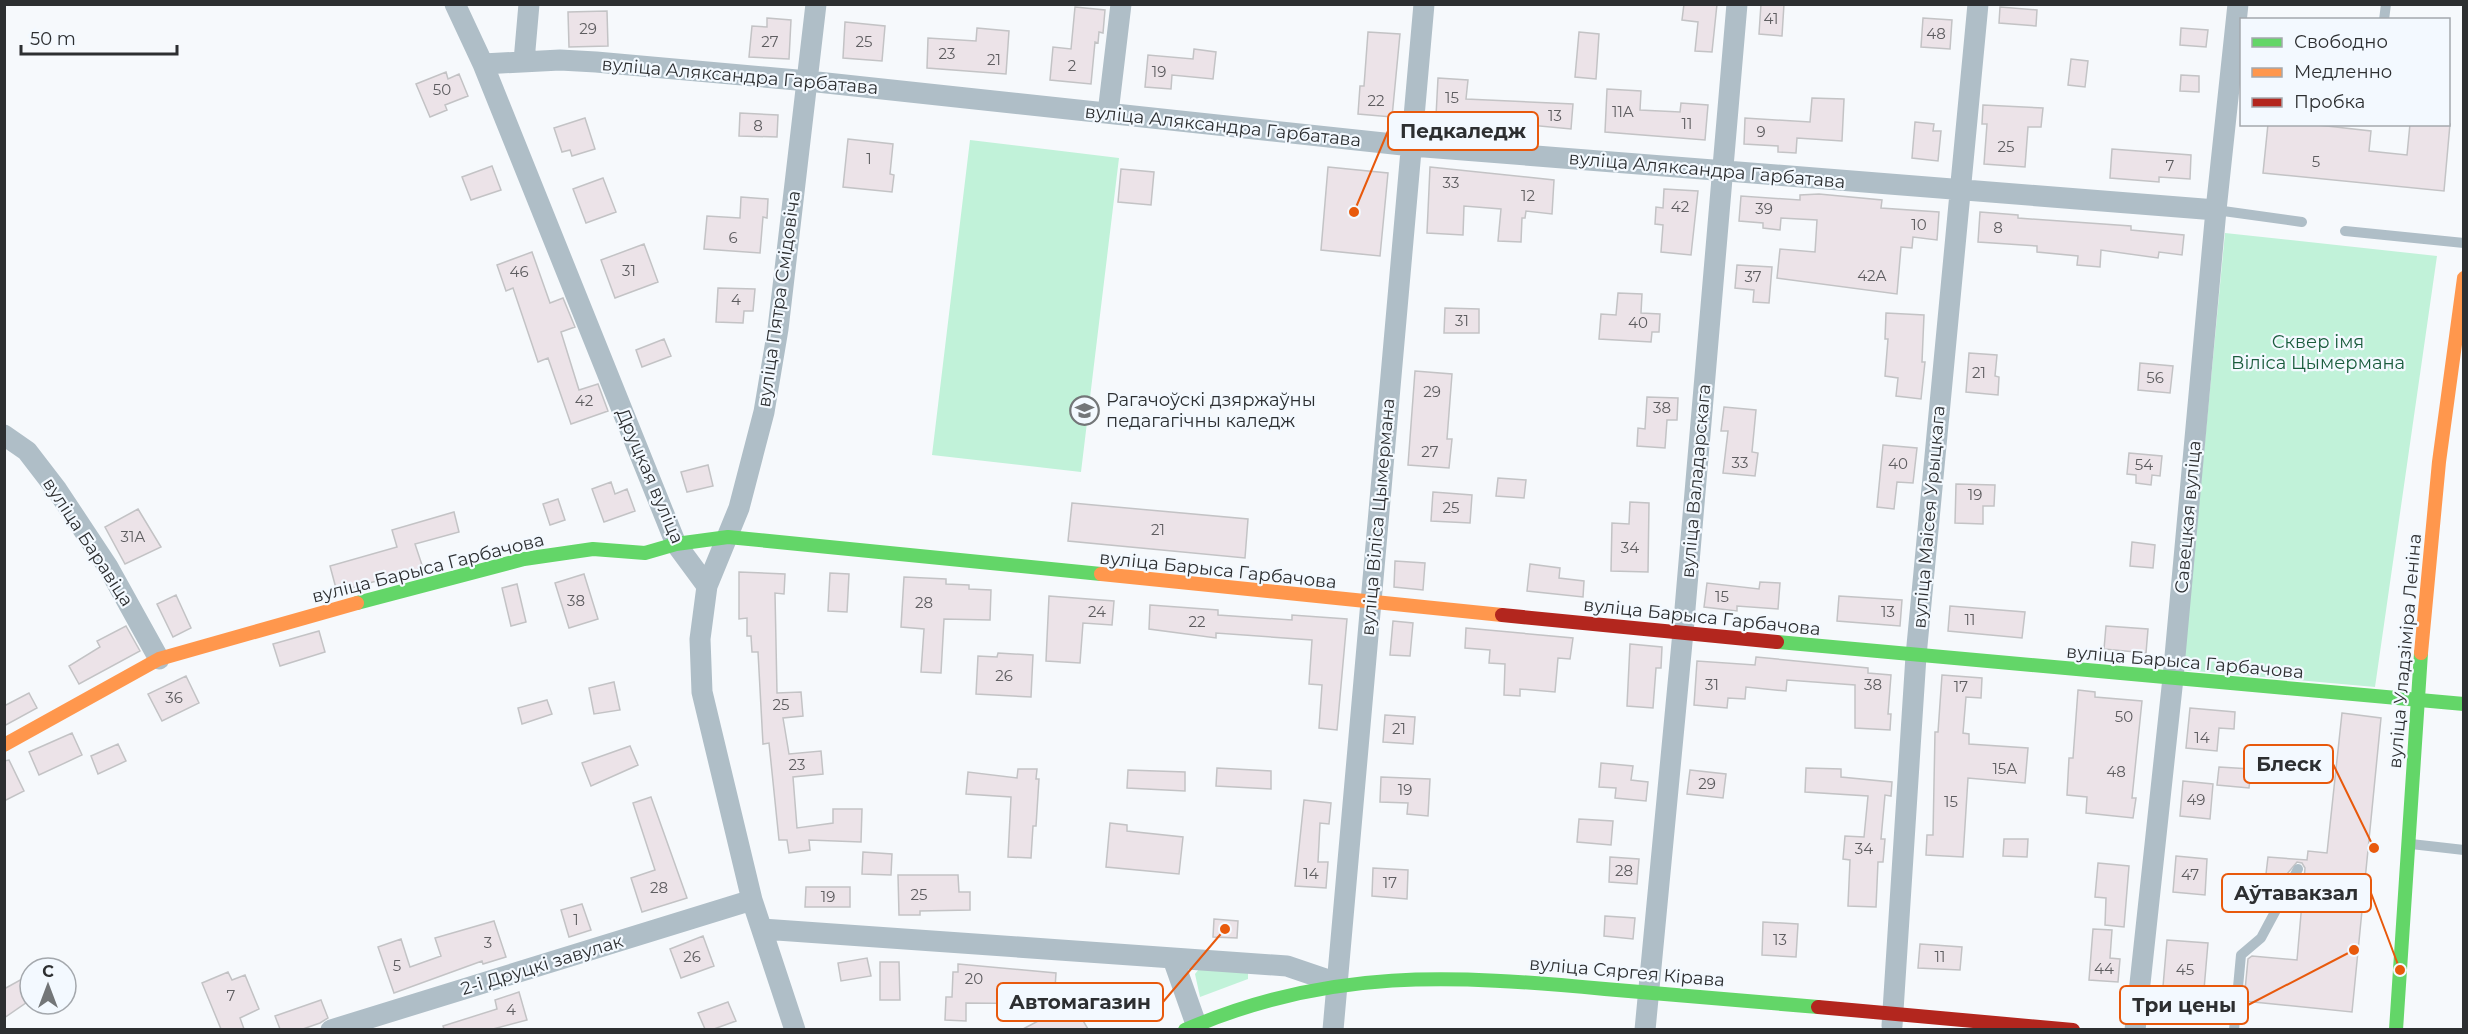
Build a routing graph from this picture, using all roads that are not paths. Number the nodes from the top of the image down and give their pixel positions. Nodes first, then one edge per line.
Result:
1 (455, 4) edge
2 (529, 4) edge
3 (816, 4) edge
4 (1120, 4) edge
5 (1424, 4) edge
6 (1737, 4) edge
7 (1978, 4) edge
8 (2238, 4) edge
9 (524, 61) junction
10 (483, 64) junction
11 (808, 81) junction
12 (1108, 113) junction
13 (1412, 147) junction
14 (1721, 171) junction
15 (1960, 190) junction
16 (2216, 210) junction
17 (2302, 222) dead end
18 (2345, 231) dead end
19 (2463, 243) edge
20 (2463, 278) edge
21 (4, 435) edge
22 (728, 537) junction
23 (676, 544) junction
24 (707, 586) junction
25 (1370, 604) junction
26 (1683, 632) junction
27 (1916, 656) junction
28 (159, 659) junction
29 (2173, 678) junction
30 (2417, 700) junction
31 (2463, 704) edge
32 (4, 745) edge
33 (2408, 844) junction
34 (2463, 850) edge
35 (2298, 869) dead end
36 (752, 900) junction
37 (762, 929) junction
38 (1173, 959) junction
39 (1337, 983) junction
40 (1648, 992) junction
41 (1893, 1021) edge
42 (1191, 1027) edge
43 (332, 1029) edge
44 (795, 1029) edge
45 (1333, 1029) edge
46 (1645, 1029) edge
47 (2073, 1029) edge
48 (2135, 1029) edge
49 (2234, 1029) edge
50 (2396, 1029) edge

1 - 10 street, Друцкая вуліца
2 - 9 street
3 - 11 street, вуліца Пятра Смідовіча
4 - 12 street
5 - 13 street, вуліца Віліса Цымермана
6 - 14 street, вуліца Валадарскага
7 - 15 street, вуліца Маісея Урыцкага
8 - 16 street, Савецкая вуліца
9 - 10 street, вуліца Аляксандра Гарбатава
9 - 11 street, вуліца Аляксандра Гарбатава
10 - 23 street, Друцкая вуліца
11 - 12 street, вуліца Аляксандра Гарбатава
11 - 22 street, вуліца Пятра Смідовіча
12 - 13 street, вуліца Аляксандра Гарбатава
13 - 14 street, вуліца Аляксандра Гарбатава
13 - 25 street, вуліца Віліса Цымермана
14 - 15 street, вуліца Аляксандра Гарбатава
14 - 26 street, вуліца Валадарскага
15 - 16 street, вуліца Аляксандра Гарбатава
15 - 27 street, вуліца Маісея Урыцкага
16 - 17 lane
16 - 29 street, Савецкая вуліца
18 - 19 lane
20 - 30 street, вуліца Уладзіміра Леніна
21 - 28 street, вуліца Баравіца
22 - 23 street, вуліца Барыса Гарбачова
22 - 24 street, вуліца Пятра Смідовіча
22 - 25 street, вуліца Барыса Гарбачова
23 - 24 street, Друцкая вуліца
23 - 28 street, вуліца Барыса Гарбачова
24 - 36 street
25 - 26 street, вуліца Барыса Гарбачова
25 - 39 street, вуліца Віліса Цымермана
26 - 27 street, вуліца Барыса Гарбачова
26 - 40 street, вуліца Валадарскага
27 - 29 street, вуліца Барыса Гарбачова
27 - 41 street, вуліца Маісея Урыцкага
28 - 32 street, вуліца Барыса Гарбачова
29 - 30 street, вуліца Барыса Гарбачова
29 - 48 street, Савецкая вуліца
30 - 31 street, вуліца Барыса Гарбачова
30 - 33 street, вуліца Уладзіміра Леніна
33 - 34 lane
33 - 50 street, вуліца Уладзіміра Леніна
35 - 49 lane
36 - 37 street
36 - 43 street, 2-і Друцкі завулак
37 - 38 street
37 - 44 street
38 - 39 street
38 - 42 street
39 - 40 street, вуліца Сяргея Кірава
39 - 42 street, вуліца Сяргея Кірава
39 - 45 street, вуліца Віліса Цымермана
40 - 41 street, вуліца Сяргея Кірава
40 - 46 street, вуліца Валадарскага
41 - 47 street, вуліца Сяргея Кірава

